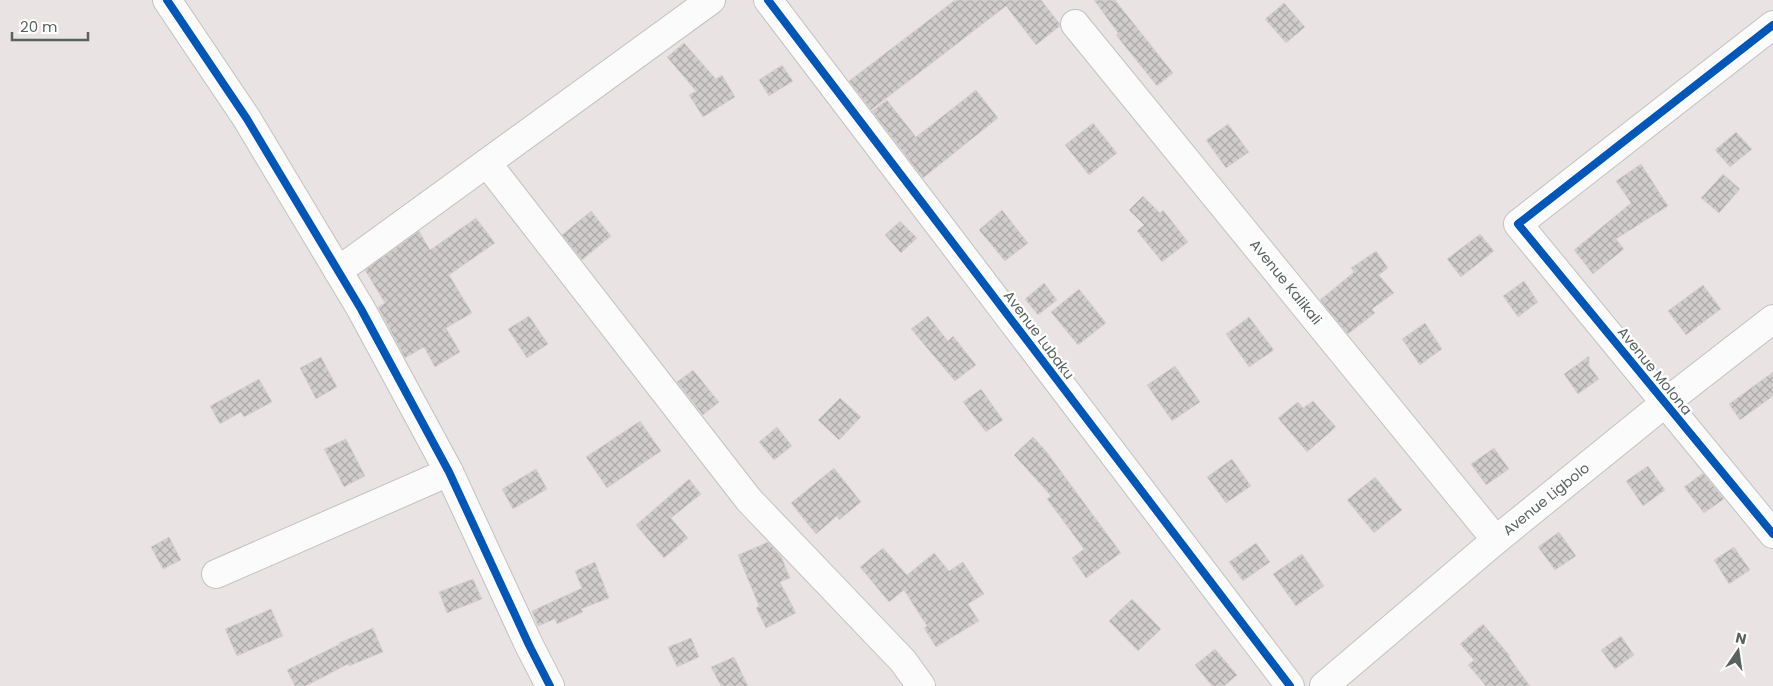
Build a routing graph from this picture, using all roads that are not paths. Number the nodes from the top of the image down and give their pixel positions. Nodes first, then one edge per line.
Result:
1 (167, 0) edge
2 (711, 0) edge
3 (768, 0) edge
4 (1075, 24) dead end
5 (1773, 25) edge
6 (488, 164) junction
7 (338, 271) junction
8 (1773, 319) edge
9 (1665, 403) junction
10 (449, 472) junction
11 (1773, 534) edge
12 (1496, 540) junction
13 (216, 574) dead end
14 (550, 686) edge
15 (921, 686) edge
16 (1290, 686) edge
17 (1324, 686) edge

1 - 7 street
2 - 6 street
3 - 16 street, Avenue Lubaku
4 - 12 street, Avenue Kalikali
5 - 9 street, Avenue Molona
6 - 7 street
6 - 15 street
7 - 10 street
8 - 9 street, Avenue Ligbolo
9 - 11 street, Avenue Molona
9 - 12 street, Avenue Ligbolo
10 - 13 street
10 - 14 street
12 - 17 street, Avenue Ligbolo

